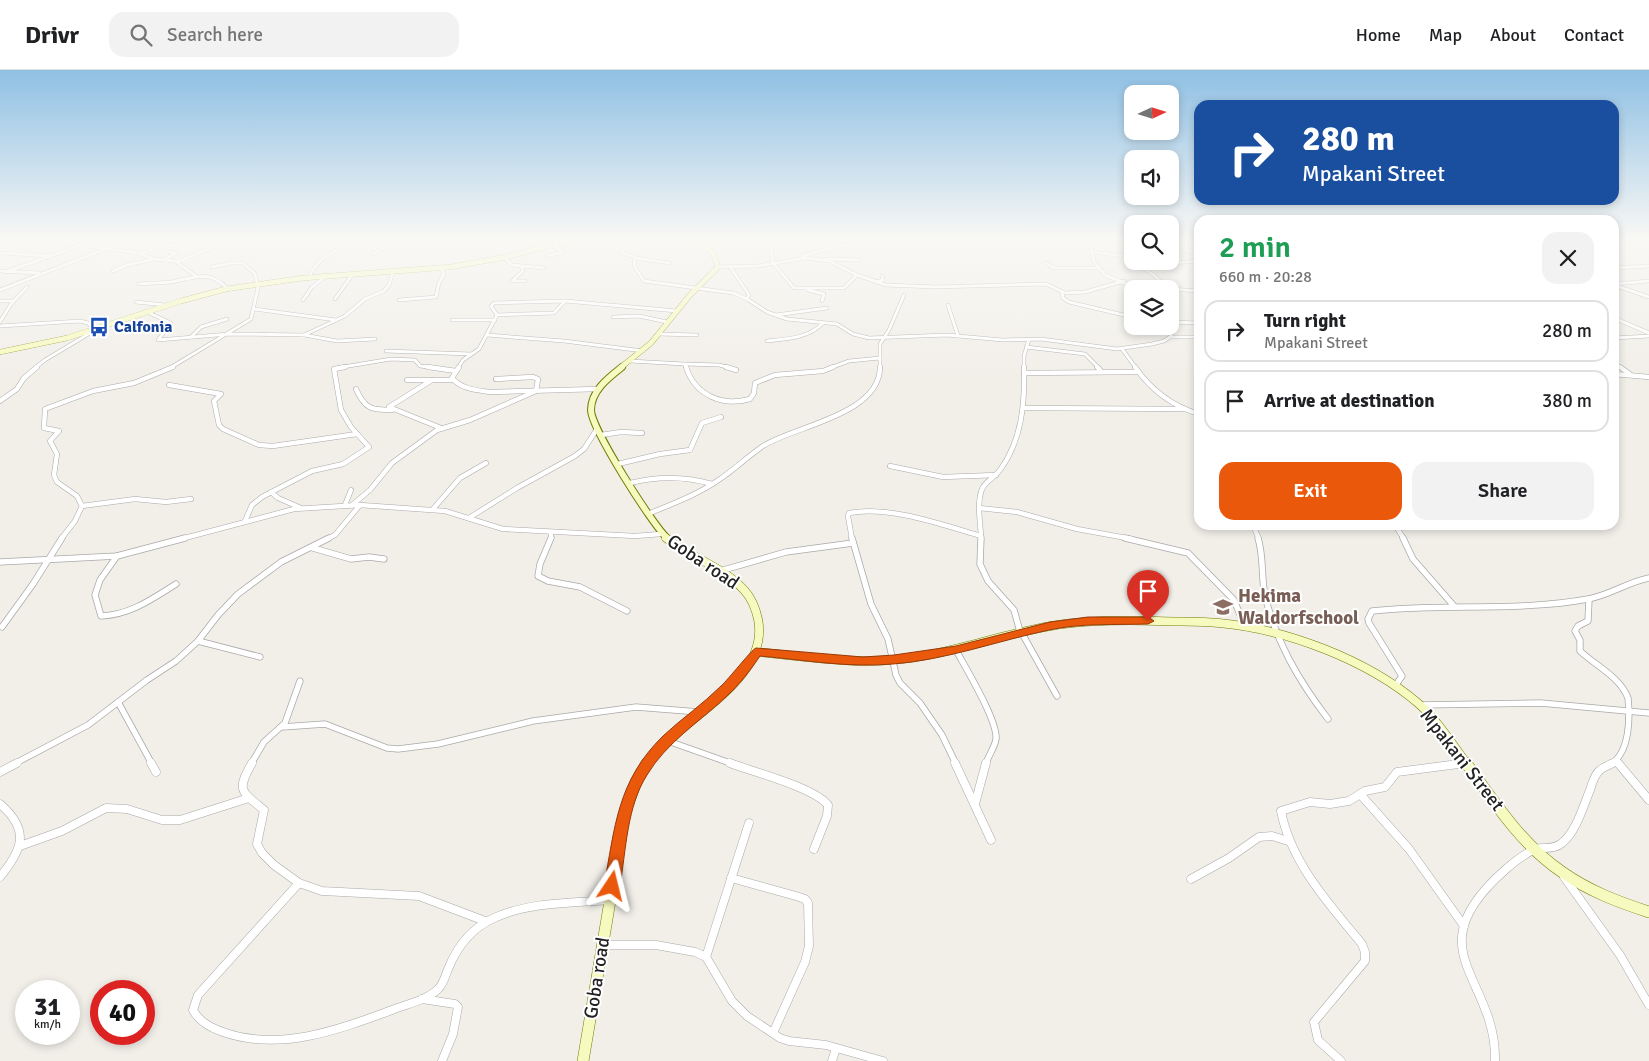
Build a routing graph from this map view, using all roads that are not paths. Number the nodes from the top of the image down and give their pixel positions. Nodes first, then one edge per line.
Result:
1 (15, 284) edge
2 (224, 284) edge
3 (250, 284) edge
4 (258, 284) edge
5 (316, 284) edge
6 (345, 284) edge
7 (389, 284) edge
8 (439, 284) edge
9 (663, 284) edge
10 (701, 284) edge
11 (742, 284) edge
12 (791, 284) edge
13 (848, 284) edge
14 (889, 284) edge
15 (1034, 284) edge
16 (1046, 284) edge
17 (1112, 284) edge
18 (10, 286) junction
19 (27, 286) dead end
20 (0, 287) edge
21 (227, 288) junction
22 (803, 288) junction
23 (1619, 288) edge
24 (0, 290) edge
25 (696, 290) junction
26 (1179, 290) edge
27 (1194, 291) edge
28 (1062, 292) junction
29 (1632, 292) junction
30 (1649, 292) edge
31 (904, 294) dead end
32 (1649, 297) edge
33 (335, 299) dead end
34 (746, 299) junction
35 (303, 300) dead end
36 (399, 300) dead end
37 (0, 301) edge
38 (13, 301) junction
39 (565, 301) junction
40 (822, 301) dead end
41 (136, 302) dead end
42 (168, 305) junction
43 (948, 305) dead end
44 (828, 308) dead end
45 (254, 309) junction
46 (677, 311) junction
47 (147, 312) junction
48 (497, 314) junction
49 (776, 315) junction
50 (1124, 315) edge
51 (613, 317) dead end
52 (227, 319) dead end
53 (336, 320) junction
54 (452, 320) dead end
55 (495, 320) junction
56 (1619, 320) edge
57 (0, 322) edge
58 (667, 322) junction
59 (822, 323) junction
60 (1179, 323) edge
61 (1194, 323) edge
62 (0, 326) edge
63 (95, 330) junction
64 (229, 334) junction
65 (658, 334) junction
66 (698, 334) dead end
67 (1649, 334) edge
68 (304, 335) junction
69 (487, 336) junction
70 (958, 336) junction
71 (191, 337) junction
72 (1170, 337) joint
73 (1191, 337) joint
74 (1619, 337) edge
75 (375, 338) dead end
76 (883, 338) junction
77 (1194, 338) edge
78 (1029, 339) junction
79 (767, 341) dead end
80 (1026, 347) junction
81 (1122, 348) junction
82 (643, 350) junction
83 (386, 351) dead end
84 (0, 352) edge
85 (471, 354) junction
86 (880, 358) junction
87 (630, 360) junction
88 (684, 364) junction
89 (1619, 367) edge
90 (736, 370) dead end
91 (456, 371) junction
92 (1101, 371) junction
93 (1138, 372) junction
94 (1024, 374) junction
95 (1619, 375) edge
96 (1632, 376) junction
97 (1648, 378) edge
98 (496, 379) dead end
99 (407, 380) dead end
100 (432, 380) junction
101 (453, 380) junction
102 (169, 385) dead end
103 (356, 389) dead end
104 (598, 389) junction
105 (536, 391) junction
106 (0, 401) edge
107 (1024, 408) junction
108 (1182, 409) junction
109 (394, 410) junction
110 (1194, 413) edge
111 (720, 417) dead end
112 (441, 428) junction
113 (599, 432) junction
114 (642, 433) dead end
115 (358, 434) junction
116 (486, 463) dead end
117 (618, 464) junction
118 (890, 466) dead end
119 (996, 475) junction
120 (972, 477) junction
121 (630, 483) junction
122 (712, 484) junction
123 (982, 486) junction
124 (351, 490) dead end
125 (271, 492) junction
126 (192, 499) dead end
127 (345, 505) junction
128 (352, 505) junction
129 (360, 505) junction
130 (82, 506) junction
131 (302, 508) junction
132 (979, 508) junction
133 (434, 509) junction
134 (648, 514) junction
135 (469, 518) junction
136 (245, 521) junction
137 (1254, 530) edge
138 (1399, 530) edge
139 (552, 532) junction
140 (662, 534) junction
141 (981, 536) junction
142 (853, 543) junction
143 (313, 548) junction
144 (117, 556) junction
145 (384, 559) dead end
146 (48, 560) junction
147 (0, 562) edge
148 (719, 571) junction
149 (1649, 578) edge
150 (176, 584) dead end
151 (1589, 599) junction
152 (1454, 606) junction
153 (627, 611) dead end
154 (2, 627) dead end
155 (1245, 627) junction
156 (1022, 633) junction
157 (1277, 634) junction
158 (198, 641) junction
159 (956, 650) junction
160 (756, 652) junction
161 (260, 657) dead end
162 (894, 660) junction
163 (300, 682) dead end
164 (1394, 686) junction
165 (1057, 696) dead end
166 (118, 702) junction
167 (1420, 705) junction
168 (699, 712) junction
169 (1627, 712) junction
170 (1649, 714) edge
171 (1328, 719) dead end
172 (282, 727) junction
173 (667, 740) junction
174 (1616, 761) junction
175 (1467, 763) junction
176 (0, 772) edge
177 (156, 772) dead end
178 (1360, 794) junction
179 (249, 798) junction
180 (1649, 800) edge
181 (0, 804) edge
182 (975, 805) junction
183 (749, 822) dead end
184 (991, 840) dead end
185 (1288, 841) junction
186 (20, 846) junction
187 (814, 849) dead end
188 (1534, 849) junction
189 (1561, 872) junction
190 (0, 877) edge
191 (731, 878) junction
192 (1191, 879) dead end
193 (299, 883) junction
194 (610, 900) junction
195 (1649, 912) edge
196 (485, 921) junction
197 (1464, 926) junction
198 (603, 945) junction
199 (706, 957) junction
200 (421, 998) junction
201 (1649, 1005) edge
202 (773, 1033) junction
203 (836, 1048) junction
204 (442, 1061) edge
205 (583, 1061) edge
206 (832, 1061) edge
207 (884, 1061) edge
208 (1341, 1061) edge
209 (1495, 1061) edge

1 - 18 street
2 - 21 street
3 - 21 street
4 - 45 street
5 - 35 street
6 - 33 street
7 - 53 street
8 - 36 street
9 - 25 street
10 - 25 street
11 - 34 street
12 - 22 street
13 - 22 street
14 - 15 street
16 - 28 street
17 - 28 street
18 - 20 street
18 - 24 street
19 - 38 street
21 - 42 street
22 - 40 street
23 - 29 street
25 - 34 street
25 - 46 street
26 - 27 street
28 - 50 street
29 - 30 street
29 - 32 street
31 - 76 street
34 - 49 street
37 - 38 street
38 - 57 street
39 - 46 street
39 - 48 street
39 - 48 street
41 - 42 street
42 - 47 street
43 - 70 street
44 - 49 street
45 - 53 street
45 - 64 street
46 - 58 street
47 - 63 street
47 - 71 street
48 - 55 street
49 - 59 street
51 - 58 street
52 - 71 street
53 - 68 street
54 - 55 street
55 - 69 street
56 - 67 street
58 - 65 street
59 - 76 street
59 - 79 street
60 - 61 street
62 - 63 street
63 - 84 street
63 - 106 street
64 - 68 street
64 - 71 street
64 - 130 street
65 - 66 street
65 - 82 street
67 - 74 street
68 - 75 street
69 - 82 street
69 - 85 street
70 - 76 street
70 - 78 street
72 - 73 street
72 - 81 street
73 - 77 street
76 - 86 street
78 - 80 street
78 - 81 street
80 - 92 street
80 - 94 street
81 - 93 street
82 - 87 street
83 - 85 street
85 - 91 street
86 - 88 street
86 - 122 street
87 - 88 street
87 - 104 street
88 - 90 street
89 - 96 street
91 - 101 street
91 - 115 street
92 - 93 street
92 - 94 street
93 - 108 street
94 - 107 street
95 - 96 street
96 - 97 street
98 - 105 street
99 - 100 street
100 - 101 street
100 - 109 street
101 - 105 street
102 - 115 street
103 - 109 street
104 - 105 street
104 - 113 street, Goba road
105 - 112 street
107 - 108 street
107 - 119 street
108 - 110 street
109 - 112 street
111 - 117 street
112 - 128 street
113 - 114 street
113 - 117 street, Goba road
113 - 135 street
115 - 125 street
116 - 133 street
117 - 121 street, Goba road
118 - 120 street
119 - 120 street
119 - 123 street
120 - 123 street
121 - 122 street
121 - 134 street, Goba road
122 - 134 street
123 - 132 street
124 - 127 street
125 - 131 street
125 - 136 street
126 - 130 street
127 - 128 street
127 - 131 street
128 - 129 street
129 - 133 street
129 - 143 street
130 - 146 street
131 - 136 street
132 - 141 street
132 - 155 street
133 - 135 street
134 - 140 street, Goba road
135 - 139 street
136 - 144 street
137 - 157 street
138 - 152 street
139 - 140 street
139 - 153 street
140 - 148 street, Goba road
141 - 142 street
141 - 156 street
142 - 148 street
142 - 162 street
143 - 145 street
143 - 158 street
144 - 146 street
144 - 150 street
146 - 147 street
146 - 154 street
148 - 160 street, Goba road
149 - 151 street
151 - 152 street
151 - 169 street
152 - 164 street
155 - 156 street, Mpakani Street
155 - 157 street, Mpakani Street
156 - 159 street, Mpakani Street
156 - 165 street
157 - 164 street, Mpakani Street
157 - 171 street
158 - 161 street
158 - 166 street
159 - 162 street, Mpakani Street
159 - 182 street
160 - 162 street, Mpakani Street
160 - 168 street, Goba road
162 - 182 street
163 - 172 street
164 - 167 street, Mpakani Street
166 - 176 street
166 - 177 street
167 - 169 street
167 - 175 street, Mpakani Street
168 - 172 street
168 - 173 street, Goba road
169 - 170 street
169 - 174 street
172 - 179 street
173 - 187 street
173 - 194 street, Goba road
174 - 180 street
174 - 188 street
175 - 178 street
175 - 188 street, Mpakani Street
178 - 185 street
178 - 197 street
179 - 186 street
179 - 193 street
181 - 186 street
182 - 184 street
183 - 191 street
185 - 192 street
185 - 208 street
186 - 190 street
188 - 189 street, Mpakani Street
188 - 197 street
189 - 195 street, Mpakani Street
189 - 201 street
191 - 199 street
191 - 202 street
193 - 196 street
193 - 200 street
194 - 196 street
194 - 198 street, Goba road
196 - 200 street
197 - 209 street
198 - 199 street
198 - 205 street, Goba road
199 - 202 street
200 - 204 street
202 - 203 street
203 - 206 street
203 - 207 street

